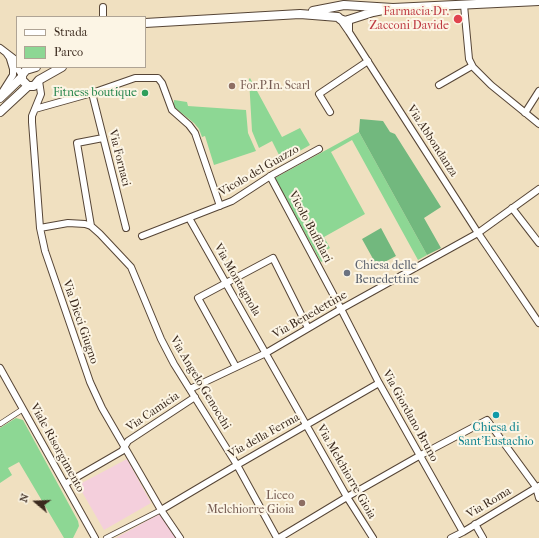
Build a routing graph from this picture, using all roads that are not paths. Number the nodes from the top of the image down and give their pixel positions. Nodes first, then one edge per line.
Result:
1 (539, 1) edge
2 (344, 5) junction
3 (464, 5) junction
4 (103, 7) dead end
5 (393, 8) junction
6 (300, 14) junction
7 (103, 16) edge
8 (339, 18) junction
9 (350, 19) junction
10 (146, 23) edge
11 (349, 32) junction
12 (0, 48) edge
13 (8, 57) junction
14 (16, 61) edge
15 (368, 61) junction
16 (472, 66) junction
17 (16, 68) edge
18 (16, 68) edge
19 (30, 68) edge
20 (60, 68) edge
21 (22, 76) junction
22 (39, 81) junction
23 (439, 84) dead end
24 (30, 86) junction
25 (539, 91) edge
26 (40, 92) junction
27 (92, 93) junction
28 (0, 96) edge
29 (35, 109) junction
30 (0, 112) edge
31 (330, 112) dead end
32 (525, 113) junction
33 (539, 124) edge
34 (103, 138) junction
35 (319, 150) dead end
36 (270, 176) junction
37 (539, 190) edge
38 (220, 206) junction
39 (512, 208) junction
40 (189, 218) junction
41 (91, 226) junction
42 (40, 228) junction
43 (126, 228) dead end
44 (478, 233) junction
45 (142, 236) dead end
46 (539, 243) edge
47 (226, 284) junction
48 (341, 309) junction
49 (539, 324) edge
50 (308, 328) junction
51 (266, 353) junction
52 (236, 367) junction
53 (0, 368) edge
54 (379, 383) junction
55 (190, 389) junction
56 (195, 397) junction
57 (23, 410) junction
58 (0, 424) edge
59 (306, 426) junction
60 (125, 447) junction
61 (419, 456) junction
62 (237, 465) junction
63 (65, 484) junction
64 (538, 486) edge
65 (347, 497) junction
66 (539, 498) edge
67 (161, 510) junction
68 (475, 524) junction
69 (463, 532) junction
70 (95, 538) edge
71 (106, 538) edge
72 (180, 538) edge
73 (278, 538) edge
74 (373, 538) edge
75 (451, 538) edge
76 (483, 538) edge

1 - 3 main road
2 - 5 main road
2 - 6 main road
2 - 8 main road
2 - 9 main road
3 - 5 main road
3 - 16 street
4 - 7 street
5 - 9 main road
6 - 8 main road
6 - 10 main road
8 - 9 main road
8 - 11 street, Via Abbondanza
9 - 11 street
11 - 15 street, Via Abbondanza
12 - 13 street
13 - 14 street
13 - 17 street
13 - 28 street
15 - 31 street
15 - 44 street, Via Abbondanza
16 - 23 street
16 - 32 street
18 - 21 street
19 - 21 main road
19 - 22 main road
20 - 22 main road
21 - 24 main road
21 - 28 main road
22 - 24 main road
22 - 26 street, Via Dieci Giugno
24 - 26 street
24 - 30 main road
25 - 32 street
26 - 29 street, Via Dieci Giugno
27 - 29 street
27 - 34 street, Via Fornaci
27 - 38 street
29 - 42 street, Via Dieci Giugno
32 - 33 street
34 - 41 street
34 - 43 street, Via Fornaci
35 - 36 street, Vicolo del Guazzo
36 - 38 street, Vicolo del Guazzo
36 - 48 street, Vicolo Buffalari
37 - 39 street, Via Benedettine
38 - 40 street, Vicolo del Guazzo
39 - 44 street, Via Benedettine
39 - 46 street
40 - 45 street, Vicolo del Guazzo
40 - 47 street, Via Montagnola
41 - 42 street
41 - 55 street, Via Angelo Genocchi
42 - 60 street, Via Dieci Giugno
44 - 48 street, Via Benedettine
44 - 49 street, Via Abbondanza
47 - 50 street
47 - 51 street, Via Montagnola
47 - 52 street
48 - 50 street, Via Benedettine
48 - 54 street, Via Giordano Bruno
50 - 51 street, Via Benedettine
51 - 52 street, Via Benedettine
51 - 59 street, Via Melchiorre Gioia
52 - 55 street, Via Benedettine
53 - 57 street, Viale Risorgimento
54 - 59 street, Via della Ferma
54 - 61 street, Via Giordano Bruno
55 - 56 street, Via Angelo Genocchi
56 - 60 street, Via Camicia
56 - 62 street, Via Angelo Genocchi
57 - 58 street
57 - 63 street, Viale Risorgimento
59 - 62 street, Via della Ferma
59 - 65 street, Via Melchiorre Gioia
60 - 63 street, Via Camicia
60 - 67 street, Via Dieci Giugno
61 - 64 street
61 - 65 street
61 - 69 street, Via Giordano Bruno
62 - 67 street, Via della Ferma
62 - 73 street, Via Angelo Genocchi
63 - 70 street, Viale Risorgimento
64 - 66 street
64 - 68 street, Via Roma
65 - 73 street
65 - 74 street, Via Melchiorre Gioia
67 - 71 street
67 - 72 street, Via Dieci Giugno
68 - 69 street, Via Roma
68 - 76 street
69 - 75 street, Via Roma

